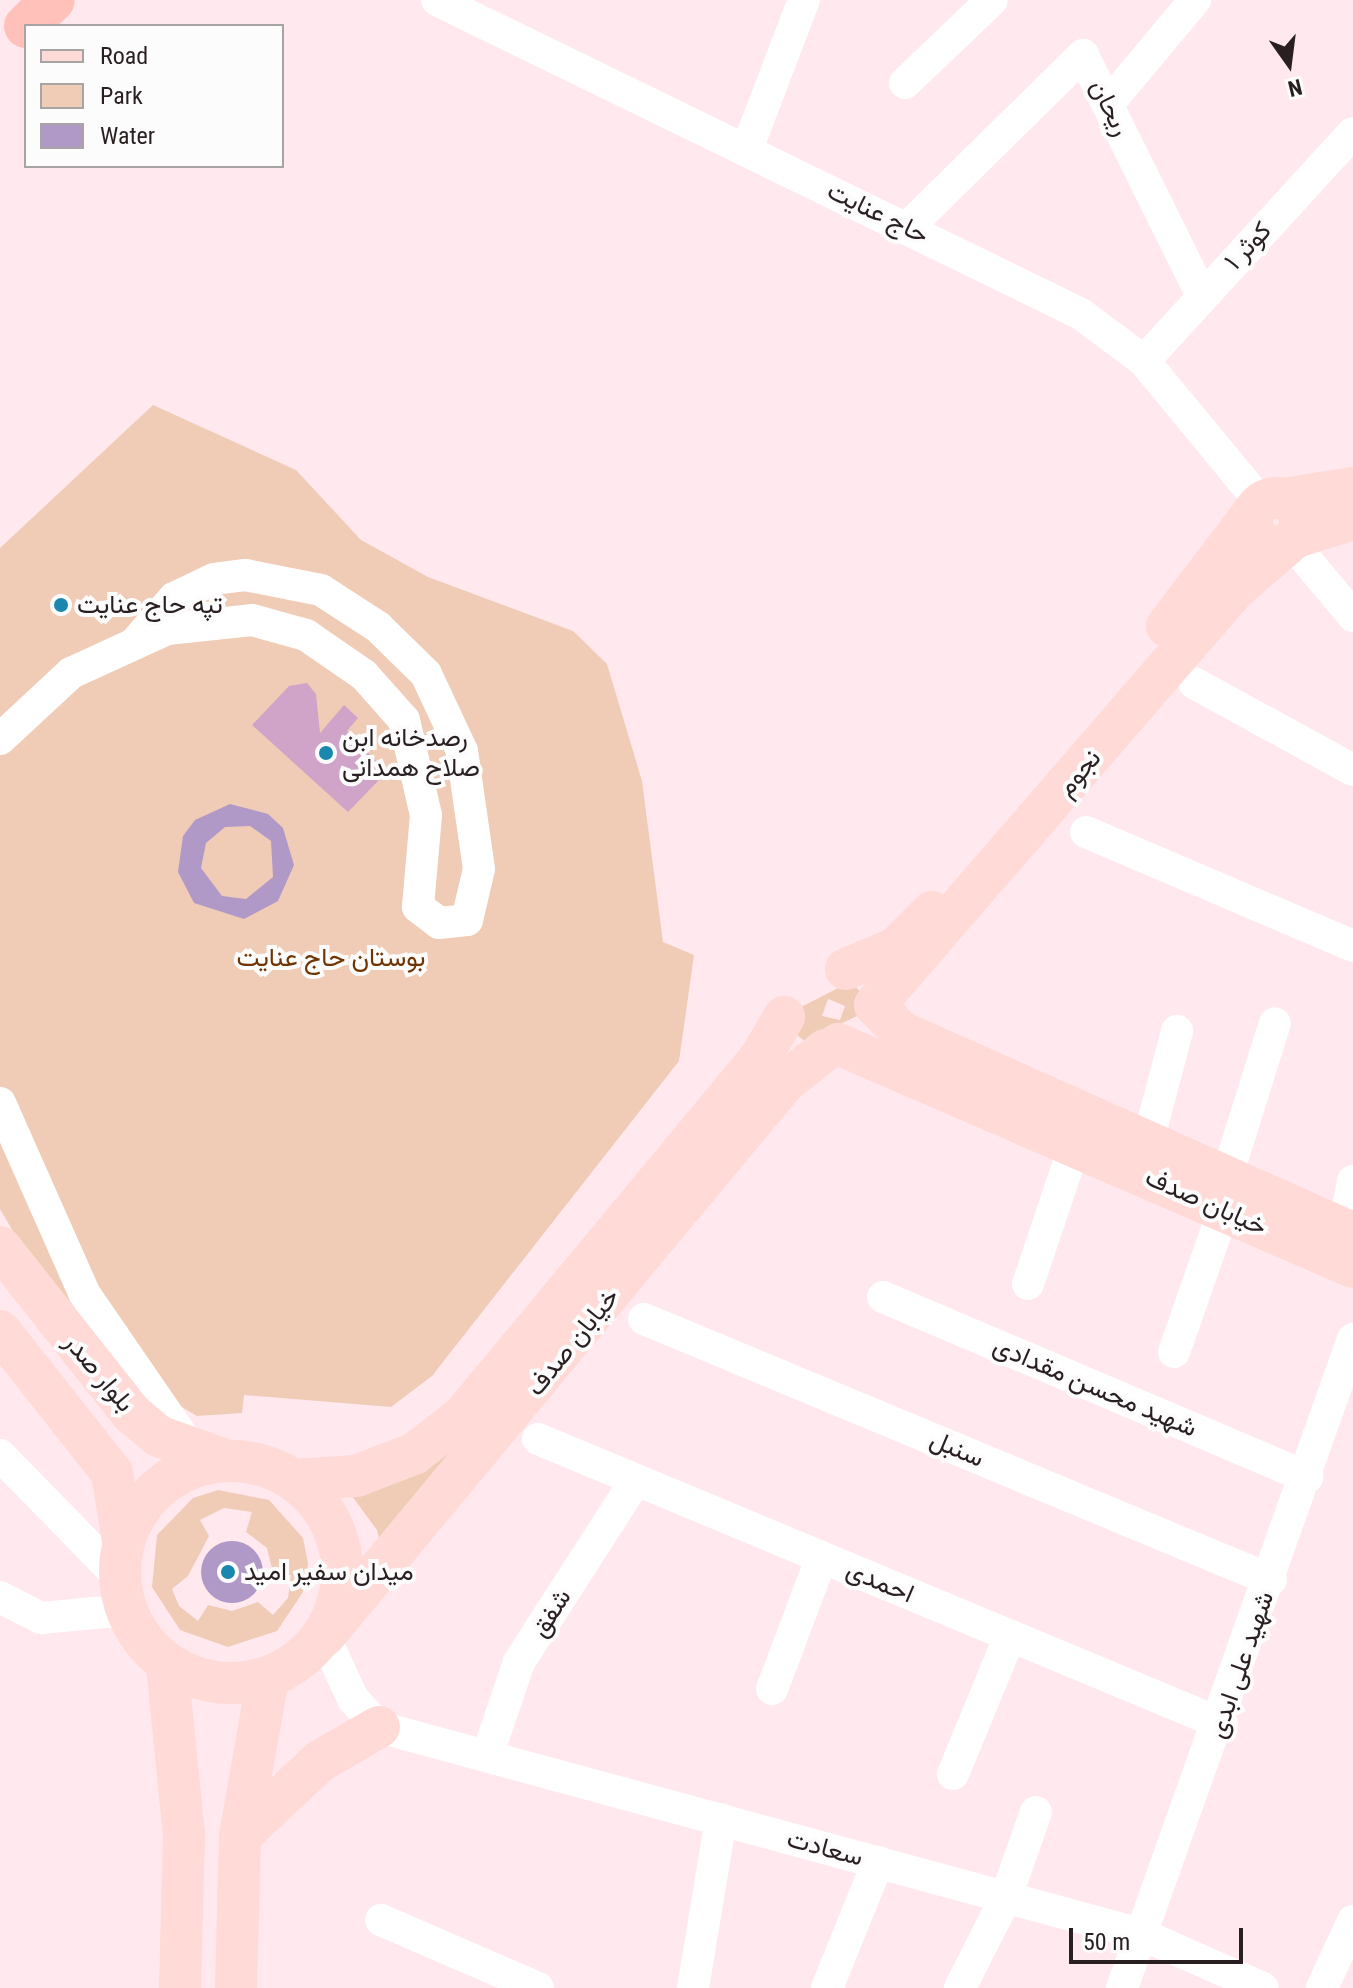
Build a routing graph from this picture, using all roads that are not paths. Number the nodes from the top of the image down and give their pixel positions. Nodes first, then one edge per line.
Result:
1 (53, 0) edge
2 (437, 0) edge
3 (804, 0) edge
4 (992, 0) edge
5 (1195, 0) edge
6 (28, 24) edge
7 (24, 28) edge
8 (0, 51) edge
9 (905, 83) dead end
10 (1108, 104) junction
11 (1353, 133) edge
12 (747, 149) junction
13 (907, 228) junction
14 (1202, 296) junction
15 (1144, 361) junction
16 (1353, 488) edge
17 (1353, 519) edge
18 (1279, 523) junction
19 (1353, 616) edge
20 (134, 644) junction
21 (1194, 683) dead end
22 (0, 739) edge
23 (1353, 770) edge
24 (1086, 832) dead end
25 (1353, 946) edge
26 (846, 969) junction
27 (875, 1005) junction
28 (784, 1017) junction
29 (1275, 1023) dead end
30 (1177, 1031) dead end
31 (831, 1047) junction
32 (0, 1103) edge
33 (1148, 1141) junction
34 (1075, 1144) junction
35 (1353, 1181) edge
36 (1226, 1193) junction
37 (1350, 1243) edge
38 (0, 1247) edge
39 (1028, 1284) dead end
40 (883, 1297) dead end
41 (644, 1319) dead end
42 (0, 1331) edge
43 (1353, 1339) edge
44 (1174, 1352) dead end
45 (538, 1439) dead end
46 (211, 1456) junction
47 (5, 1470) edge
48 (1307, 1477) junction
49 (295, 1480) junction
50 (636, 1480) junction
51 (822, 1557) junction
52 (122, 1575) junction
53 (1271, 1580) junction
54 (0, 1597) edge
55 (324, 1636) junction
56 (1010, 1636) junction
57 (167, 1665) junction
58 (268, 1678) junction
59 (772, 1689) dead end
60 (1222, 1724) junction
61 (379, 1727) junction
62 (487, 1756) junction
63 (953, 1774) dead end
64 (1036, 1812) dead end
65 (721, 1819) junction
66 (240, 1836) junction
67 (878, 1862) junction
68 (1006, 1897) junction
69 (381, 1920) dead end
70 (1353, 1921) edge
71 (1141, 1934) junction
72 (180, 1988) edge
73 (236, 1988) edge
74 (538, 1988) edge
75 (693, 1988) edge
76 (827, 1988) edge
77 (960, 1988) edge
78 (1122, 1988) edge
79 (1263, 1988) edge
80 (1322, 1988) edge

1 - 6 highway
2 - 12 street, حاج عنایت
3 - 12 street
4 - 9 street
5 - 10 street
7 - 8 highway
10 - 13 street, ریحان
10 - 14 street, ریحان
11 - 14 street, کوثر ۱
12 - 13 street, حاج عنایت
13 - 15 street, حاج عنایت
14 - 15 street, کوثر ۱
15 - 18 street, حاج عنایت
16 - 18 main road
17 - 18 main road
18 - 19 street, حاج عنایت
18 - 26 main road, نجوم
18 - 27 main road, نجوم
20 - 20 street
20 - 22 street
21 - 23 street
24 - 25 street
26 - 27 main road, خیابان صدف
26 - 28 main road, نجوم
27 - 31 main road, نجوم
27 - 33 main road, خیابان صدف
28 - 31 main road
28 - 49 main road, خیابان صدف
29 - 36 street
30 - 33 street
31 - 34 main road, خیابان صدف
31 - 55 main road, خیابان صدف
32 - 46 street
33 - 36 main road, خیابان صدف
34 - 36 main road, خیابان صدف
34 - 39 street
35 - 37 street
36 - 37 main road, خیابان صدف
36 - 44 street
38 - 46 main road, بلوار صدر
40 - 48 street, شهید محسن مقدادی
41 - 53 street, سنبل
42 - 52 main road, بلوار صدر
43 - 48 street, شهید علی ابدی
45 - 50 street, احمدی
46 - 49 main road
46 - 52 main road
47 - 52 street
48 - 53 street, شهید علی ابدی
49 - 55 main road
50 - 51 street, احمدی
50 - 62 street, شفق
51 - 56 street, احمدی
51 - 59 street
52 - 54 street
52 - 57 main road
53 - 60 street, شهید علی ابدی
55 - 58 main road
55 - 61 street
56 - 60 street, احمدی
56 - 63 street
57 - 58 main road
57 - 72 main road
58 - 66 main road
60 - 71 street, شهید علی ابدی
61 - 62 street, سعادت
61 - 66 main road
62 - 65 street, سعادت
64 - 68 street
65 - 67 street, سعادت
65 - 75 street
66 - 73 main road
67 - 68 street, سعادت
67 - 76 street
68 - 71 street, سعادت
68 - 77 street
69 - 74 street
70 - 80 street
71 - 78 street, شهید علی ابدی
71 - 79 street, سعادت

